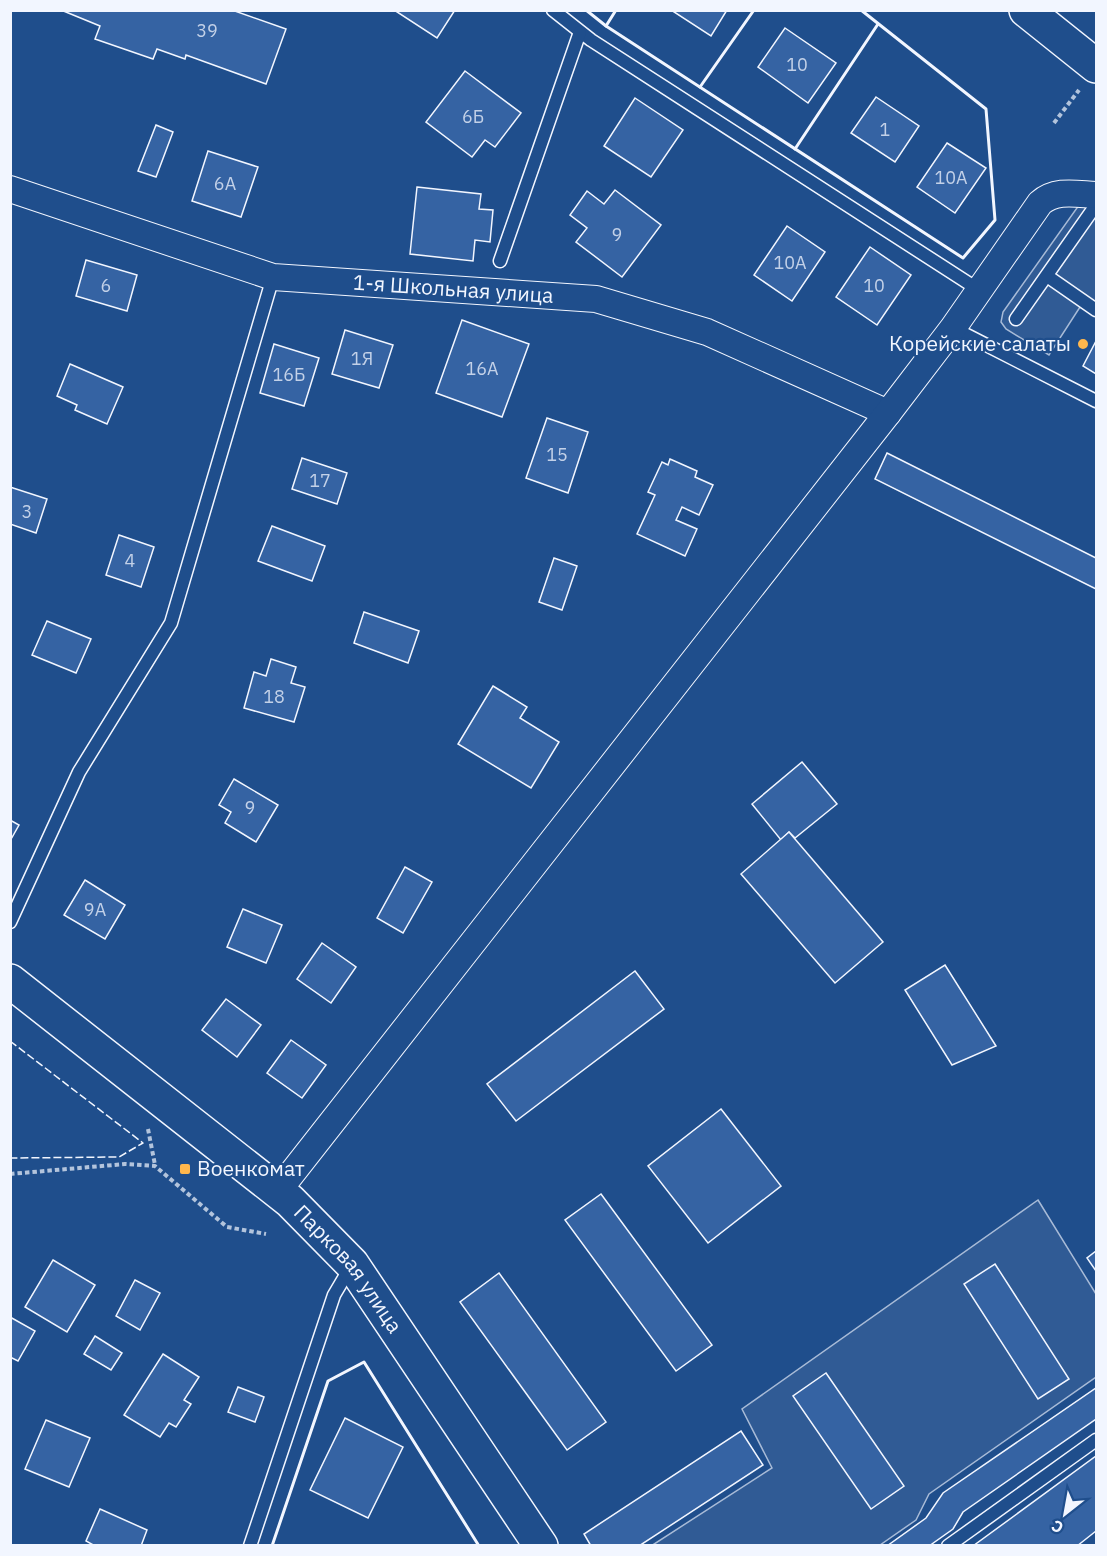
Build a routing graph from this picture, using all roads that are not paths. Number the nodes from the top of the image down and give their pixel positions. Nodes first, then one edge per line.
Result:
1 (553, 10) edge
2 (1026, 10) edge
3 (580, 32) junction
4 (1090, 75) edge
5 (10, 189) edge
6 (1095, 207) edge
7 (500, 261) dead end
8 (1047, 276) junction
9 (273, 277) junction
10 (979, 290) junction
11 (1096, 310) edge
12 (1016, 319) dead end
13 (953, 328) junction
14 (1096, 401) edge
15 (888, 413) junction
16 (10, 922) edge
17 (10, 981) edge
18 (278, 1191) junction
19 (352, 1264) junction
20 (1096, 1440) edge
21 (250, 1545) edge
22 (541, 1545) edge
23 (948, 1545) edge

1 - 3 lane
2 - 4 street
3 - 7 lane
3 - 10 lane
5 - 9 street, 1-я Школьная улица
6 - 8 lane
6 - 10 street
8 - 11 lane
8 - 12 lane
9 - 15 street, 1-я Школьная улица
9 - 16 lane
10 - 13 street
13 - 14 lane
13 - 15 street
15 - 18 street
17 - 18 street, Парковая улица
18 - 19 street, Парковая улица
19 - 21 lane
19 - 22 street, Парковая улица
20 - 23 lane

